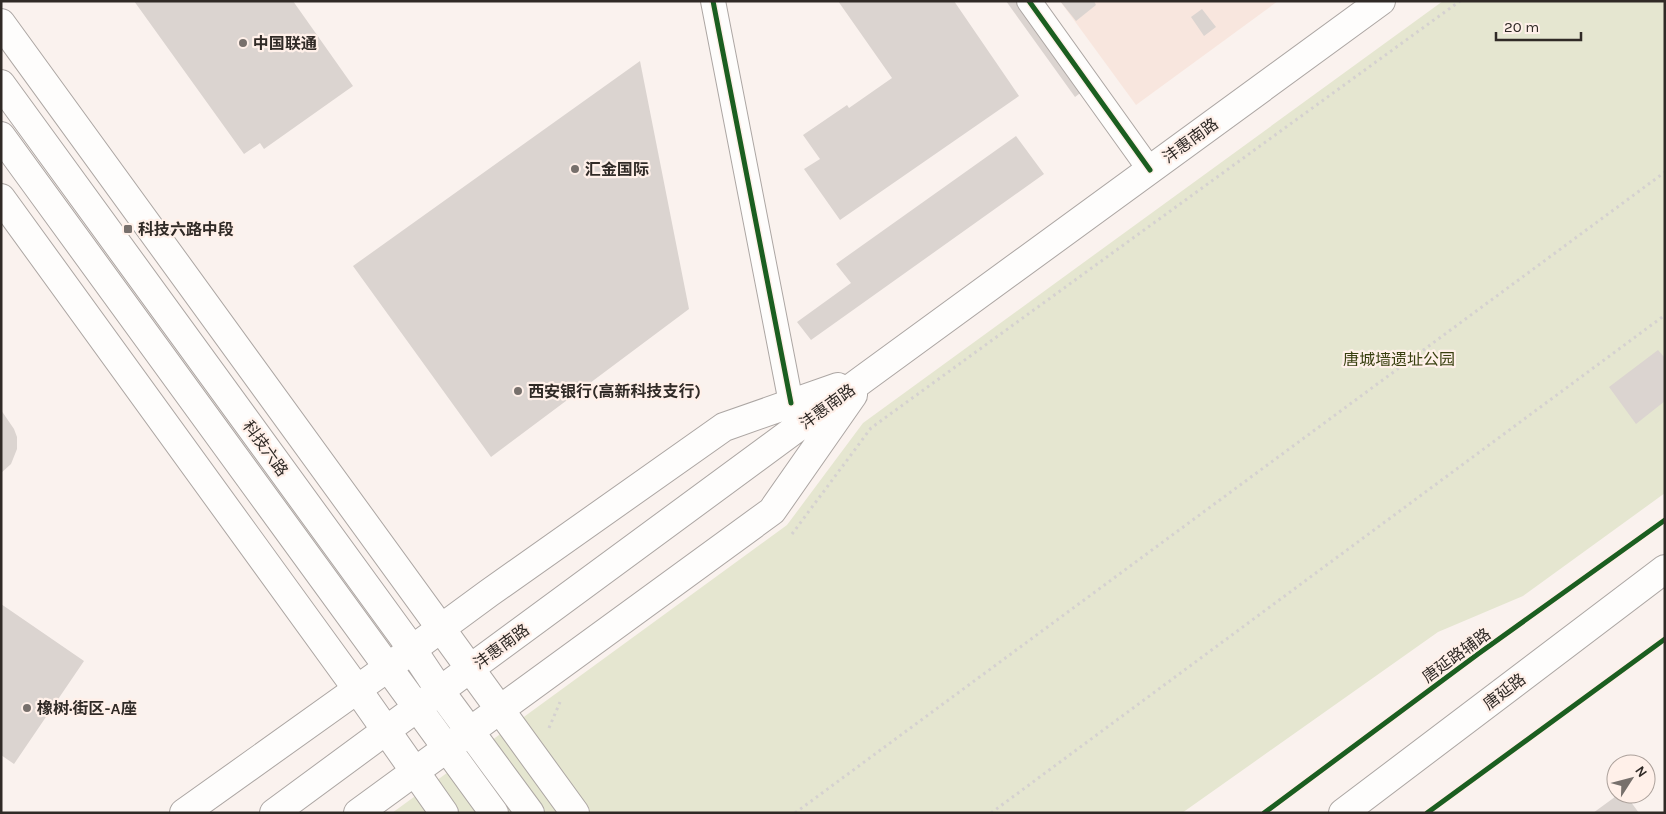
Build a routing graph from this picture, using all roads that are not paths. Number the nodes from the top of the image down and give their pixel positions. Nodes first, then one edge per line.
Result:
1 (713, 1) edge
2 (1029, 1) edge
3 (1381, 1) edge
4 (1, 23) edge
5 (1, 84) edge
6 (1, 136) edge
7 (1150, 170) junction
8 (1, 198) edge
9 (866, 377) junction
10 (791, 404) junction
11 (1665, 569) edge
12 (442, 627) junction
13 (412, 649) junction
14 (387, 668) junction
15 (471, 668) junction
16 (357, 689) junction
17 (440, 691) junction
18 (416, 708) junction
19 (500, 709) junction
20 (386, 730) junction
21 (469, 731) junction
22 (446, 748) junction
23 (414, 771) junction
24 (184, 813) edge
25 (274, 813) edge
26 (358, 813) edge
27 (444, 813) edge
28 (494, 813) edge
29 (530, 813) edge
30 (575, 813) edge
31 (1343, 813) edge

1 - 10 street
2 - 7 street
3 - 7 main road, 沣惠南路
4 - 12 main road
5 - 13 main road, 科技六路
6 - 14 main road, 科技六路
7 - 9 main road, 沣惠南路
8 - 16 main road
9 - 10 main road
9 - 15 main road, 沣惠南路
9 - 19 main road
10 - 12 main road
11 - 31 main road, 唐延路
12 - 13 main road
12 - 15 main road
13 - 14 main road
13 - 17 main road, 科技六路
14 - 16 main road
14 - 18 main road, 科技六路
15 - 17 main road, 沣惠南路
15 - 19 main road
16 - 20 main road
16 - 24 main road
17 - 18 main road, 沣惠南路
17 - 21 main road, 科技六路
18 - 20 main road, 沣惠南路
18 - 22 main road, 科技六路
19 - 21 main road
19 - 30 main road
20 - 23 main road
20 - 25 main road, 沣惠南路
21 - 22 main road
21 - 29 main road, 科技六路
22 - 23 main road
22 - 28 main road, 科技六路
23 - 26 main road
23 - 27 main road

